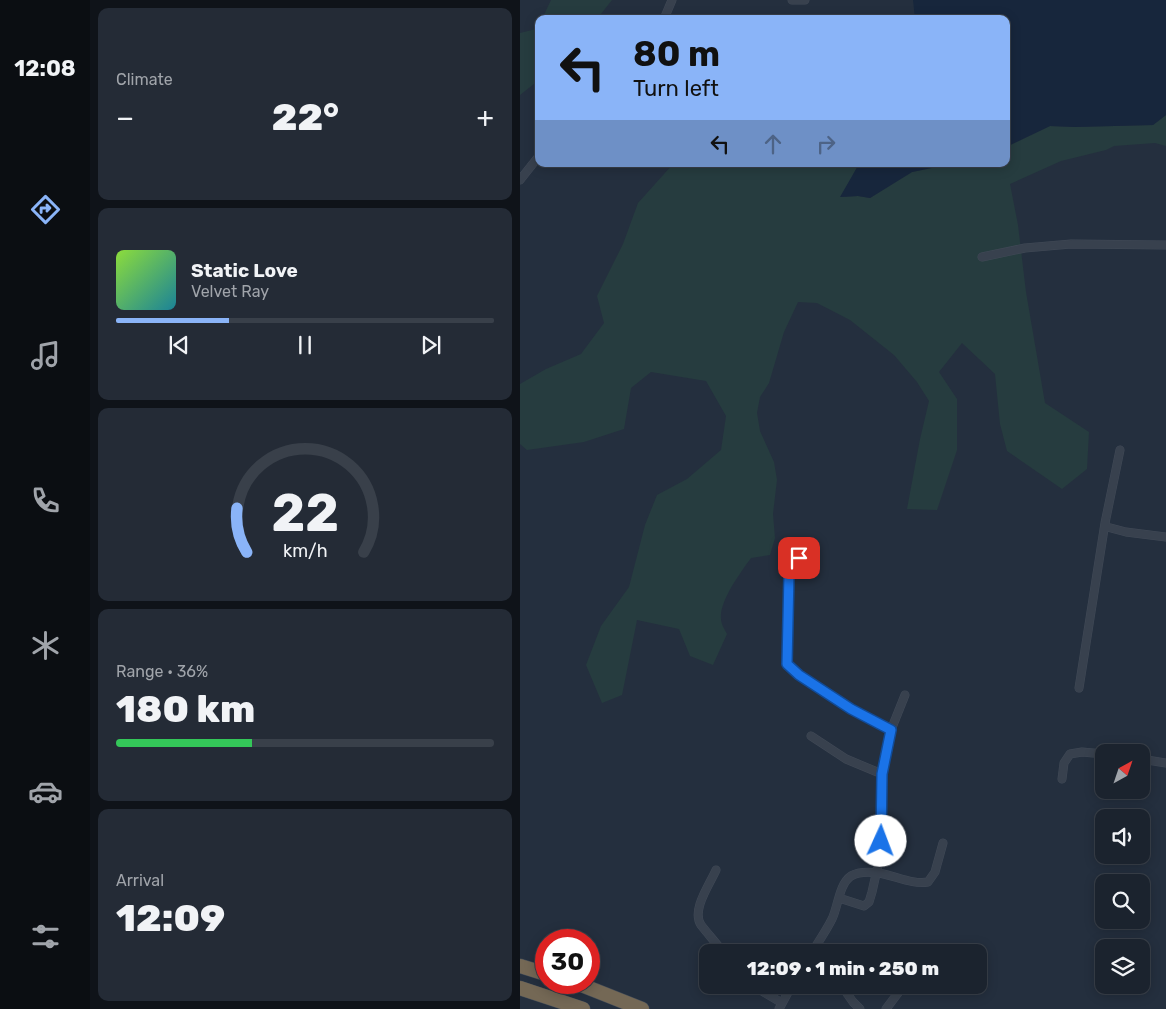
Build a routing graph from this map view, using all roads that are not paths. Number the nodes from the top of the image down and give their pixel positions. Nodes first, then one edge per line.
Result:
1 (672, 0) edge
2 (792, 0) edge
3 (805, 0) edge
4 (666, 15) edge
5 (535, 161) edge
6 (520, 180) edge
7 (1166, 245) edge
8 (982, 257) dead end
9 (1120, 450) dead end
10 (1105, 523) junction
11 (1166, 537) edge
12 (799, 558) dead end
13 (1079, 688) dead end
14 (905, 696) dead end
15 (891, 730) junction
16 (811, 736) dead end
17 (1095, 753) edge
18 (1150, 760) edge
19 (1166, 763) edge
20 (882, 774) junction
21 (1062, 779) dead end
22 (943, 843) dead end
23 (716, 870) dead end
24 (876, 872) junction
25 (839, 898) junction
26 (717, 944) edge
27 (817, 944) edge
28 (520, 966) edge
29 (535, 971) edge
30 (520, 988) edge
31 (600, 992) edge
32 (764, 994) edge
33 (787, 994) edge
34 (847, 994) edge
35 (897, 994) edge
36 (780, 1006) edge
37 (583, 1009) edge
38 (642, 1009) edge
39 (860, 1009) edge
40 (886, 1009) edge

1 - 4 street
2 - 3 street
5 - 6 street
7 - 8 street
9 - 10 street
10 - 11 street
10 - 13 street
12 - 15 street
14 - 15 street
15 - 20 street
16 - 20 street
17 - 21 street
18 - 19 street
20 - 24 street
22 - 24 street
23 - 26 street
24 - 25 street
24 - 25 street
25 - 27 street
28 - 29 highway
30 - 37 highway
31 - 38 highway
32 - 36 street
33 - 36 street
34 - 39 street
35 - 40 street

